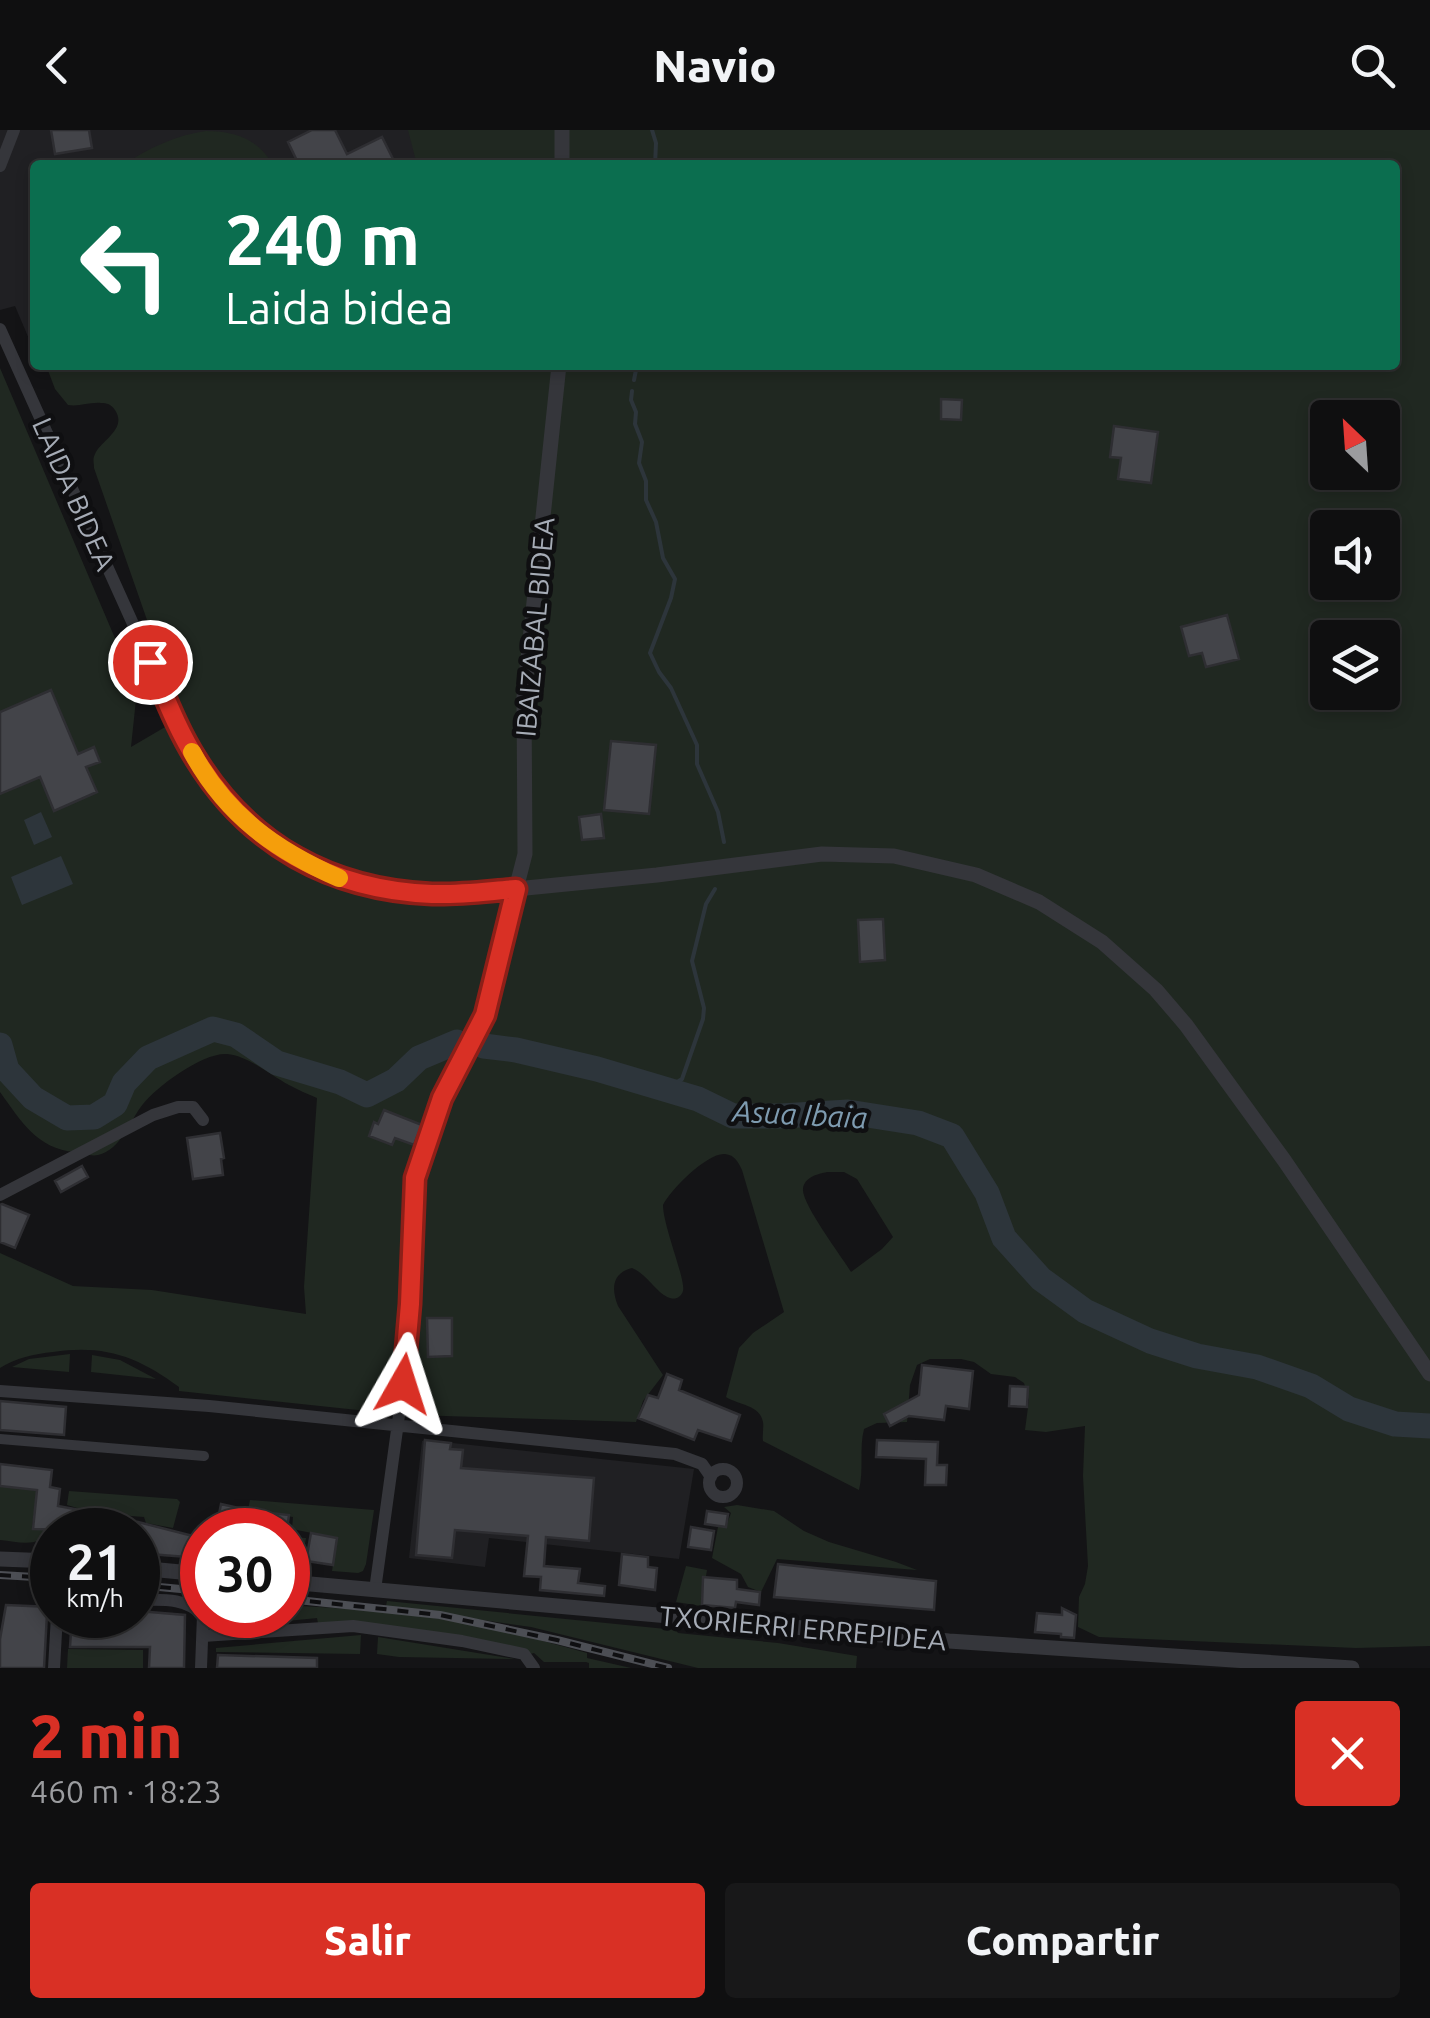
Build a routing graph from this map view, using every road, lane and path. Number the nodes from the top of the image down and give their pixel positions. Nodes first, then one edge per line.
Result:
1 (14, 130) edge
2 (562, 130) edge
3 (562, 160) edge
4 (0, 166) edge
5 (0, 329) edge
6 (558, 370) edge
7 (516, 889) junction
8 (203, 1120) dead end
9 (0, 1195) edge
10 (1430, 1374) edge
11 (0, 1391) edge
12 (397, 1426) junction
13 (0, 1439) edge
14 (204, 1456) dead end
15 (711, 1477) dead end
16 (0, 1559) edge
17 (30, 1560) edge
18 (310, 1584) edge
19 (375, 1590) junction
20 (310, 1626) edge
21 (56, 1638) edge
22 (202, 1638) edge
23 (54, 1668) edge
24 (201, 1668) edge
25 (534, 1668) edge
26 (1352, 1668) edge

1 - 4 street
2 - 3 street
5 - 7 street, LAIDA BIDEA
6 - 7 street, IBAIZABAL BIDEA
7 - 10 street
7 - 12 street
8 - 9 street
11 - 12 street
12 - 15 street
12 - 19 street
13 - 14 street
16 - 17 street
18 - 19 street, TXORIERRI ERREPIDEA
19 - 26 street, TXORIERRI ERREPIDEA
20 - 25 street
21 - 23 street
22 - 24 street

